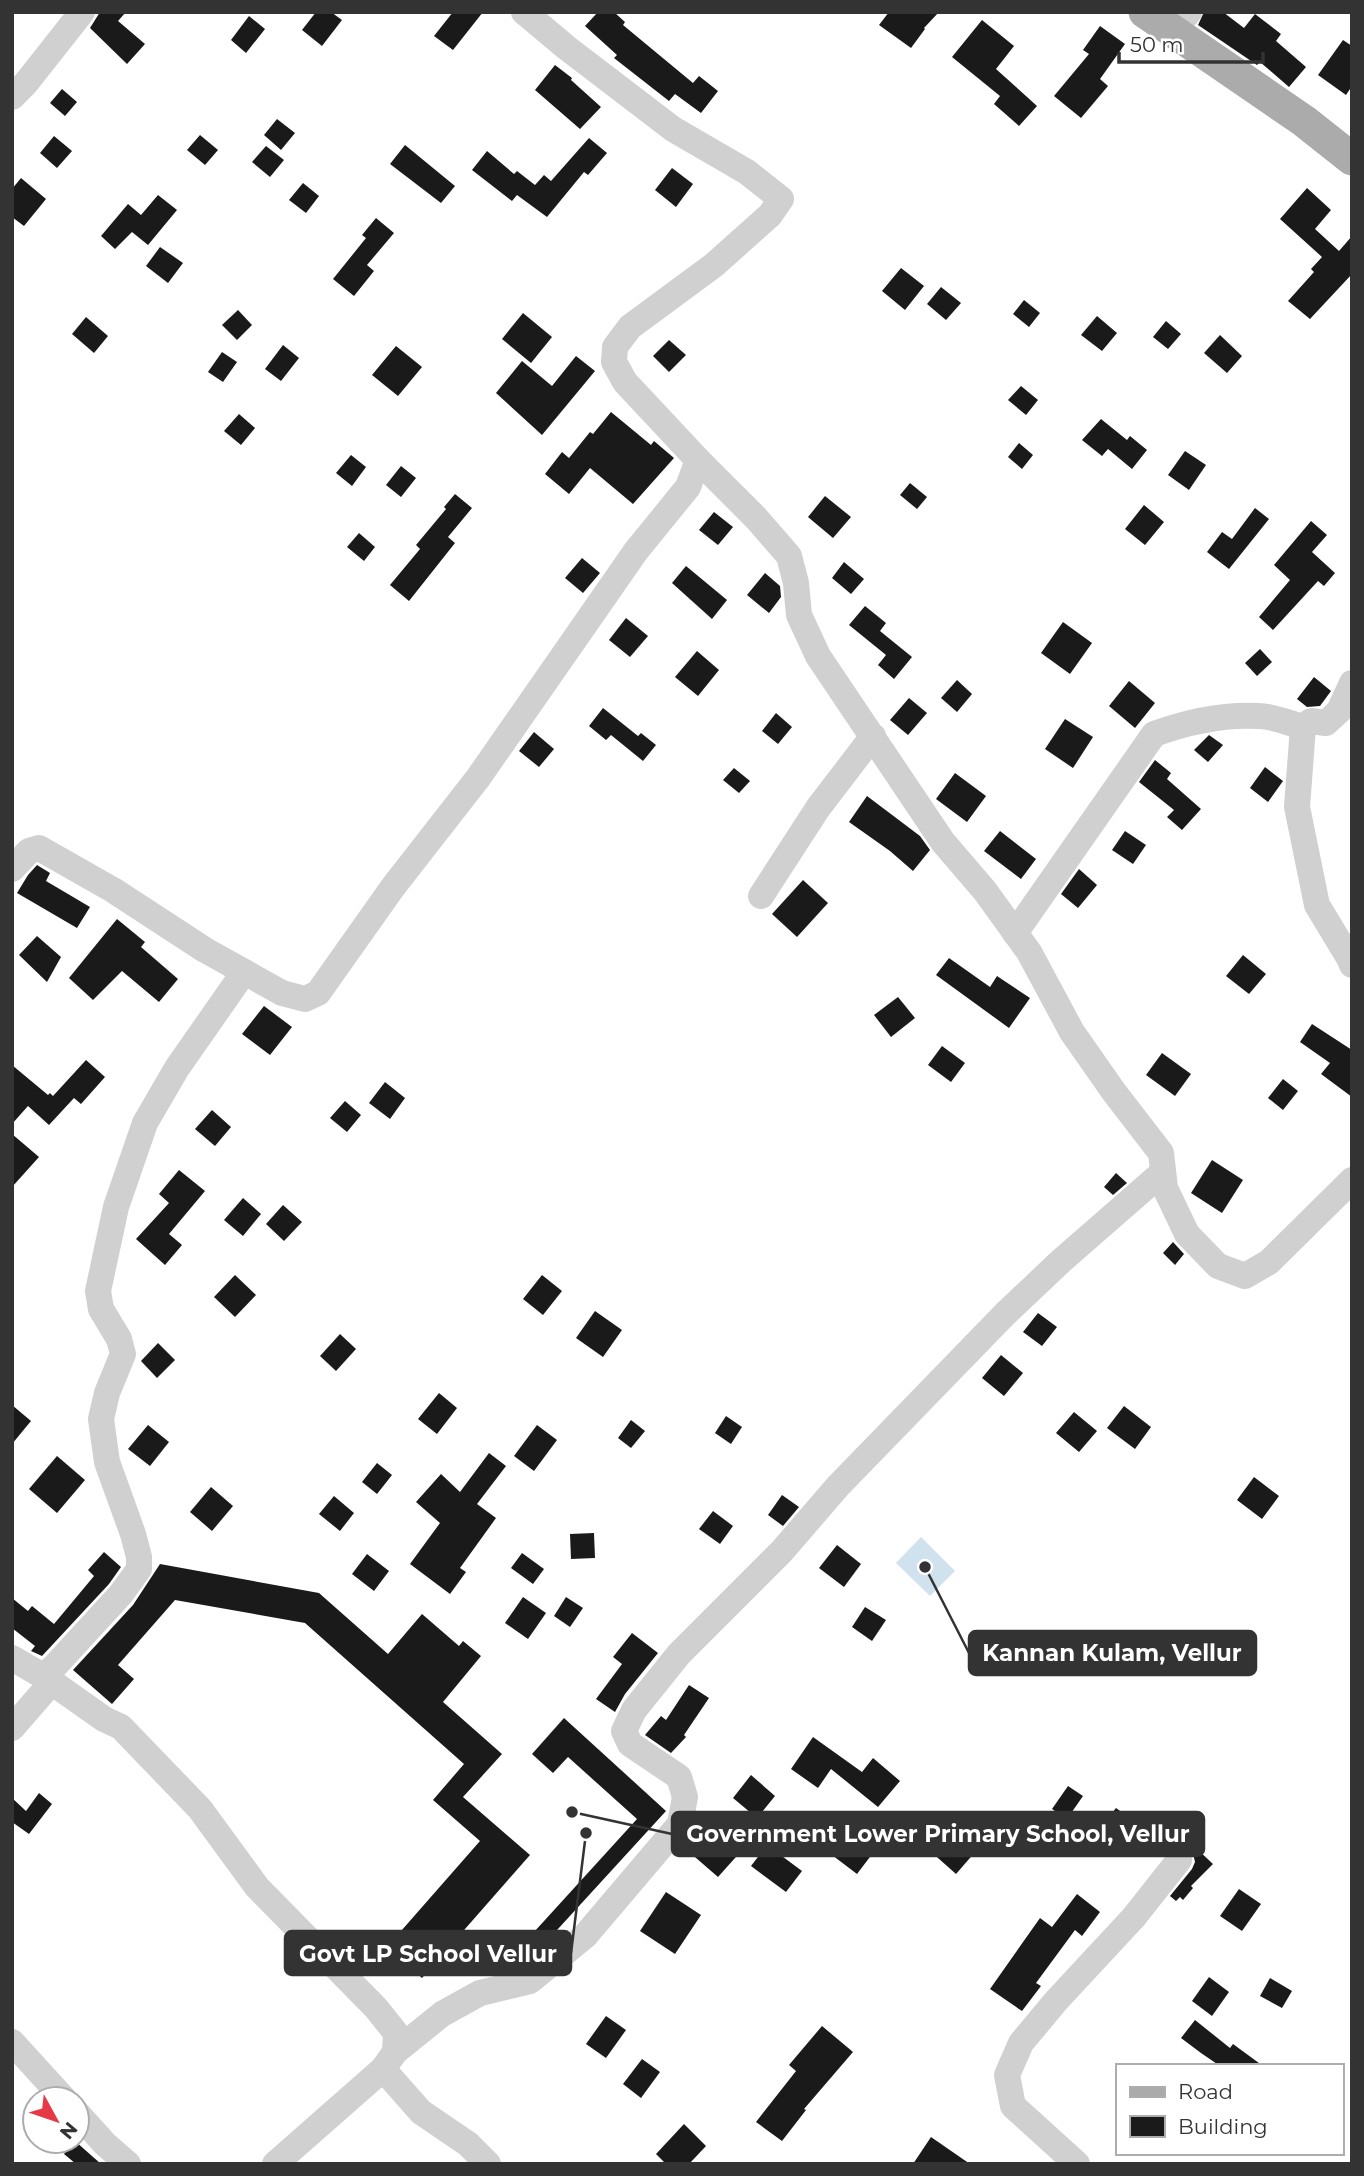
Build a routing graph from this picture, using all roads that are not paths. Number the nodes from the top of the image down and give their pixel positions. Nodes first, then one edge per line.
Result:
1 (82, 12) edge
2 (524, 12) edge
3 (1145, 12) edge
4 (1181, 22) edge
5 (12, 97) edge
6 (1352, 159) edge
7 (698, 460) junction
8 (1352, 683) edge
9 (1303, 727) junction
10 (873, 736) junction
11 (12, 869) edge
12 (761, 896) dead end
13 (1015, 933) junction
14 (1352, 965) edge
15 (244, 972) junction
16 (1163, 1172) junction
17 (1352, 1180) edge
18 (12, 1658) edge
19 (48, 1679) junction
20 (12, 1728) edge
21 (1179, 1860) dead end
22 (12, 2042) edge
23 (389, 2061) junction
24 (51, 2085) edge
25 (91, 2128) edge
26 (128, 2164) edge
27 (275, 2164) edge
28 (488, 2164) edge
29 (1077, 2164) edge

1 - 5 street
2 - 7 street
3 - 4 main road
4 - 6 main road
7 - 10 street
7 - 15 street
8 - 9 street
9 - 13 street
9 - 14 street
10 - 12 street
10 - 13 street
11 - 15 street
13 - 16 street
15 - 19 street
16 - 17 street
16 - 23 street
18 - 19 street
19 - 20 street
19 - 23 street
21 - 29 street
22 - 24 street
23 - 27 street
23 - 28 street
25 - 26 street

